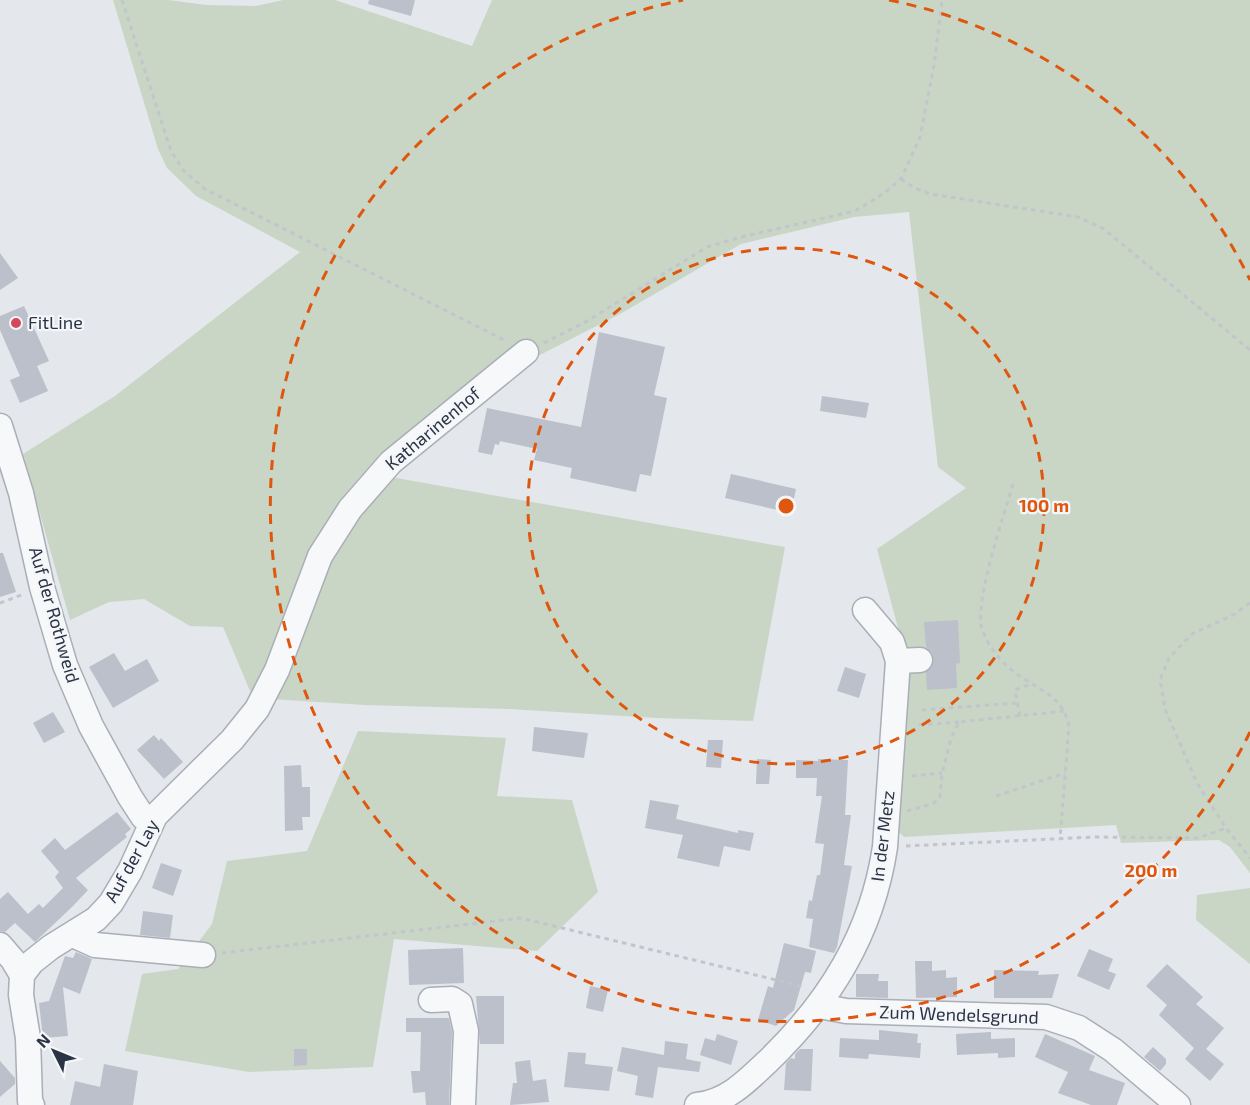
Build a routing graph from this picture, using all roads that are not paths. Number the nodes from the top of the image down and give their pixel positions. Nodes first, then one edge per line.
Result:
1 (526, 352) road end
2 (0, 426) edge
3 (865, 610) dead end
4 (257, 709) joint
5 (151, 823) junction
6 (73, 934) junction
7 (0, 945) edge
8 (203, 955) road end
9 (22, 975) junction
10 (431, 1000) dead end
11 (823, 1001) junction
12 (32, 1105) edge
13 (463, 1105) edge
14 (697, 1105) edge
15 (1178, 1105) edge

1 - 4 street, Katharinenhof
2 - 5 street, Auf der Rothweid
3 - 11 street, In der Metz
4 - 5 street, Auf der Lay
5 - 6 street, Auf der Lay
6 - 8 street
6 - 9 street, Auf der Lay
7 - 9 street
9 - 12 street
10 - 13 street
11 - 14 street, In der Metz
11 - 15 street, Zum Wendelsgrund

